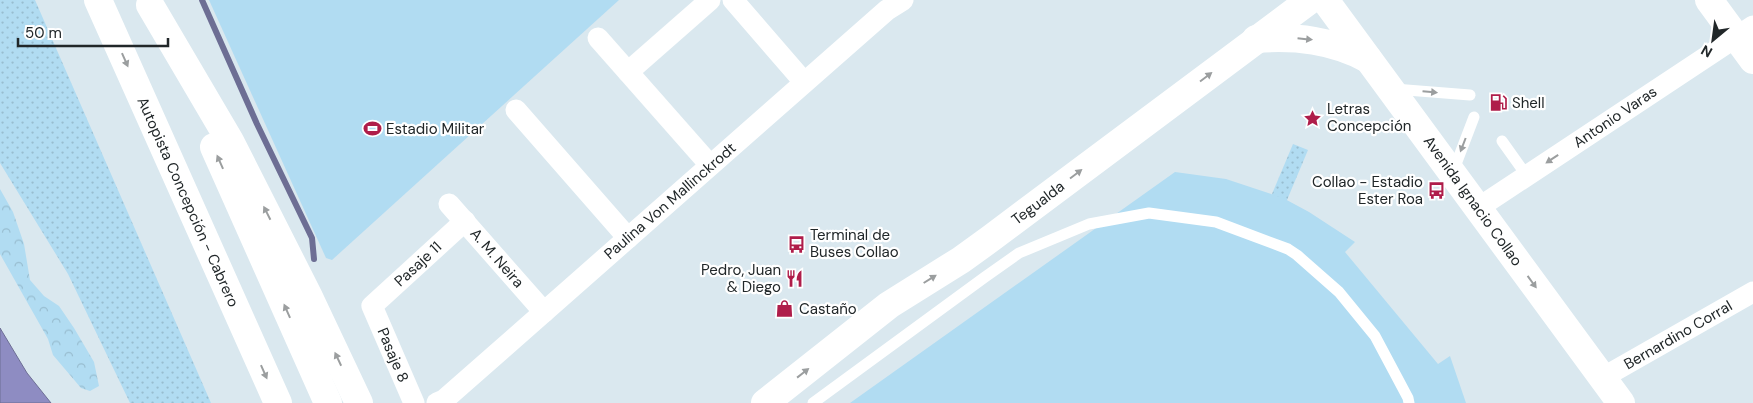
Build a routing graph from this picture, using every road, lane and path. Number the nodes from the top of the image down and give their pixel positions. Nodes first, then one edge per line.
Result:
1 (98, 0) edge
2 (710, 0) edge
3 (733, 0) edge
4 (1310, 0) edge
5 (1325, 0) edge
6 (1709, 0) edge
7 (149, 3) edge
8 (889, 3) edge
9 (1744, 31) edge
10 (598, 38) dead end
11 (1256, 39) junction
12 (1368, 59) junction
13 (1753, 60) edge
14 (628, 72) junction
15 (804, 82) junction
16 (1390, 88) junction
17 (1470, 95) dead end
18 (516, 110) dead end
19 (1474, 117) dead end
20 (1502, 141) dead end
21 (710, 166) junction
22 (1452, 173) junction
23 (1527, 176) junction
24 (449, 204) dead end
25 (1478, 208) junction
26 (465, 221) junction
27 (628, 238) junction
28 (1753, 292) edge
29 (372, 306) joint
30 (544, 312) junction
31 (1602, 378) junction
32 (278, 403) edge
33 (328, 403) edge
34 (359, 403) edge
35 (414, 403) edge
36 (438, 403) edge
37 (765, 403) edge
38 (813, 403) edge
39 (1409, 403) edge
40 (1621, 403) edge

1 -> 32 main road, Autopista Concepción - Cabrero
2 - 14 street
3 - 15 street
4 - 11 main road, Tegualda
5 - 12 main road, Avenida Ignacio Collao
6 - 9 main road
33 -> 7 main road
34 -> 7 main road
8 - 15 street, Paulina Von Mallinckrodt
9 - 13 main road
9 -> 23 street, Antonio Varas
10 - 14 street
11 -> 12 main road
37 -> 11 main road, Tegualda
12 - 16 main road, Avenida Ignacio Collao
14 - 21 street
15 - 21 street, Paulina Von Mallinckrodt
16 -> 17 lane
16 - 22 main road, Avenida Ignacio Collao
18 - 27 street
19 -> 22 lane
20 - 23 lane
21 - 27 street, Paulina Von Mallinckrodt
22 - 25 main road, Avenida Ignacio Collao
23 - 25 street, Antonio Varas
24 - 26 street, A. M. Neira
25 -> 31 main road, Avenida Ignacio Collao
26 - 29 street, Pasaje 11
26 - 30 street, A. M. Neira
27 - 30 street, Paulina Von Mallinckrodt
28 - 31 street, Bernardino Corral
29 - 35 street, Pasaje 8
30 - 36 street, Paulina Von Mallinckrodt
31 - 40 main road, Avenida Ignacio Collao
38 - 39 lane

